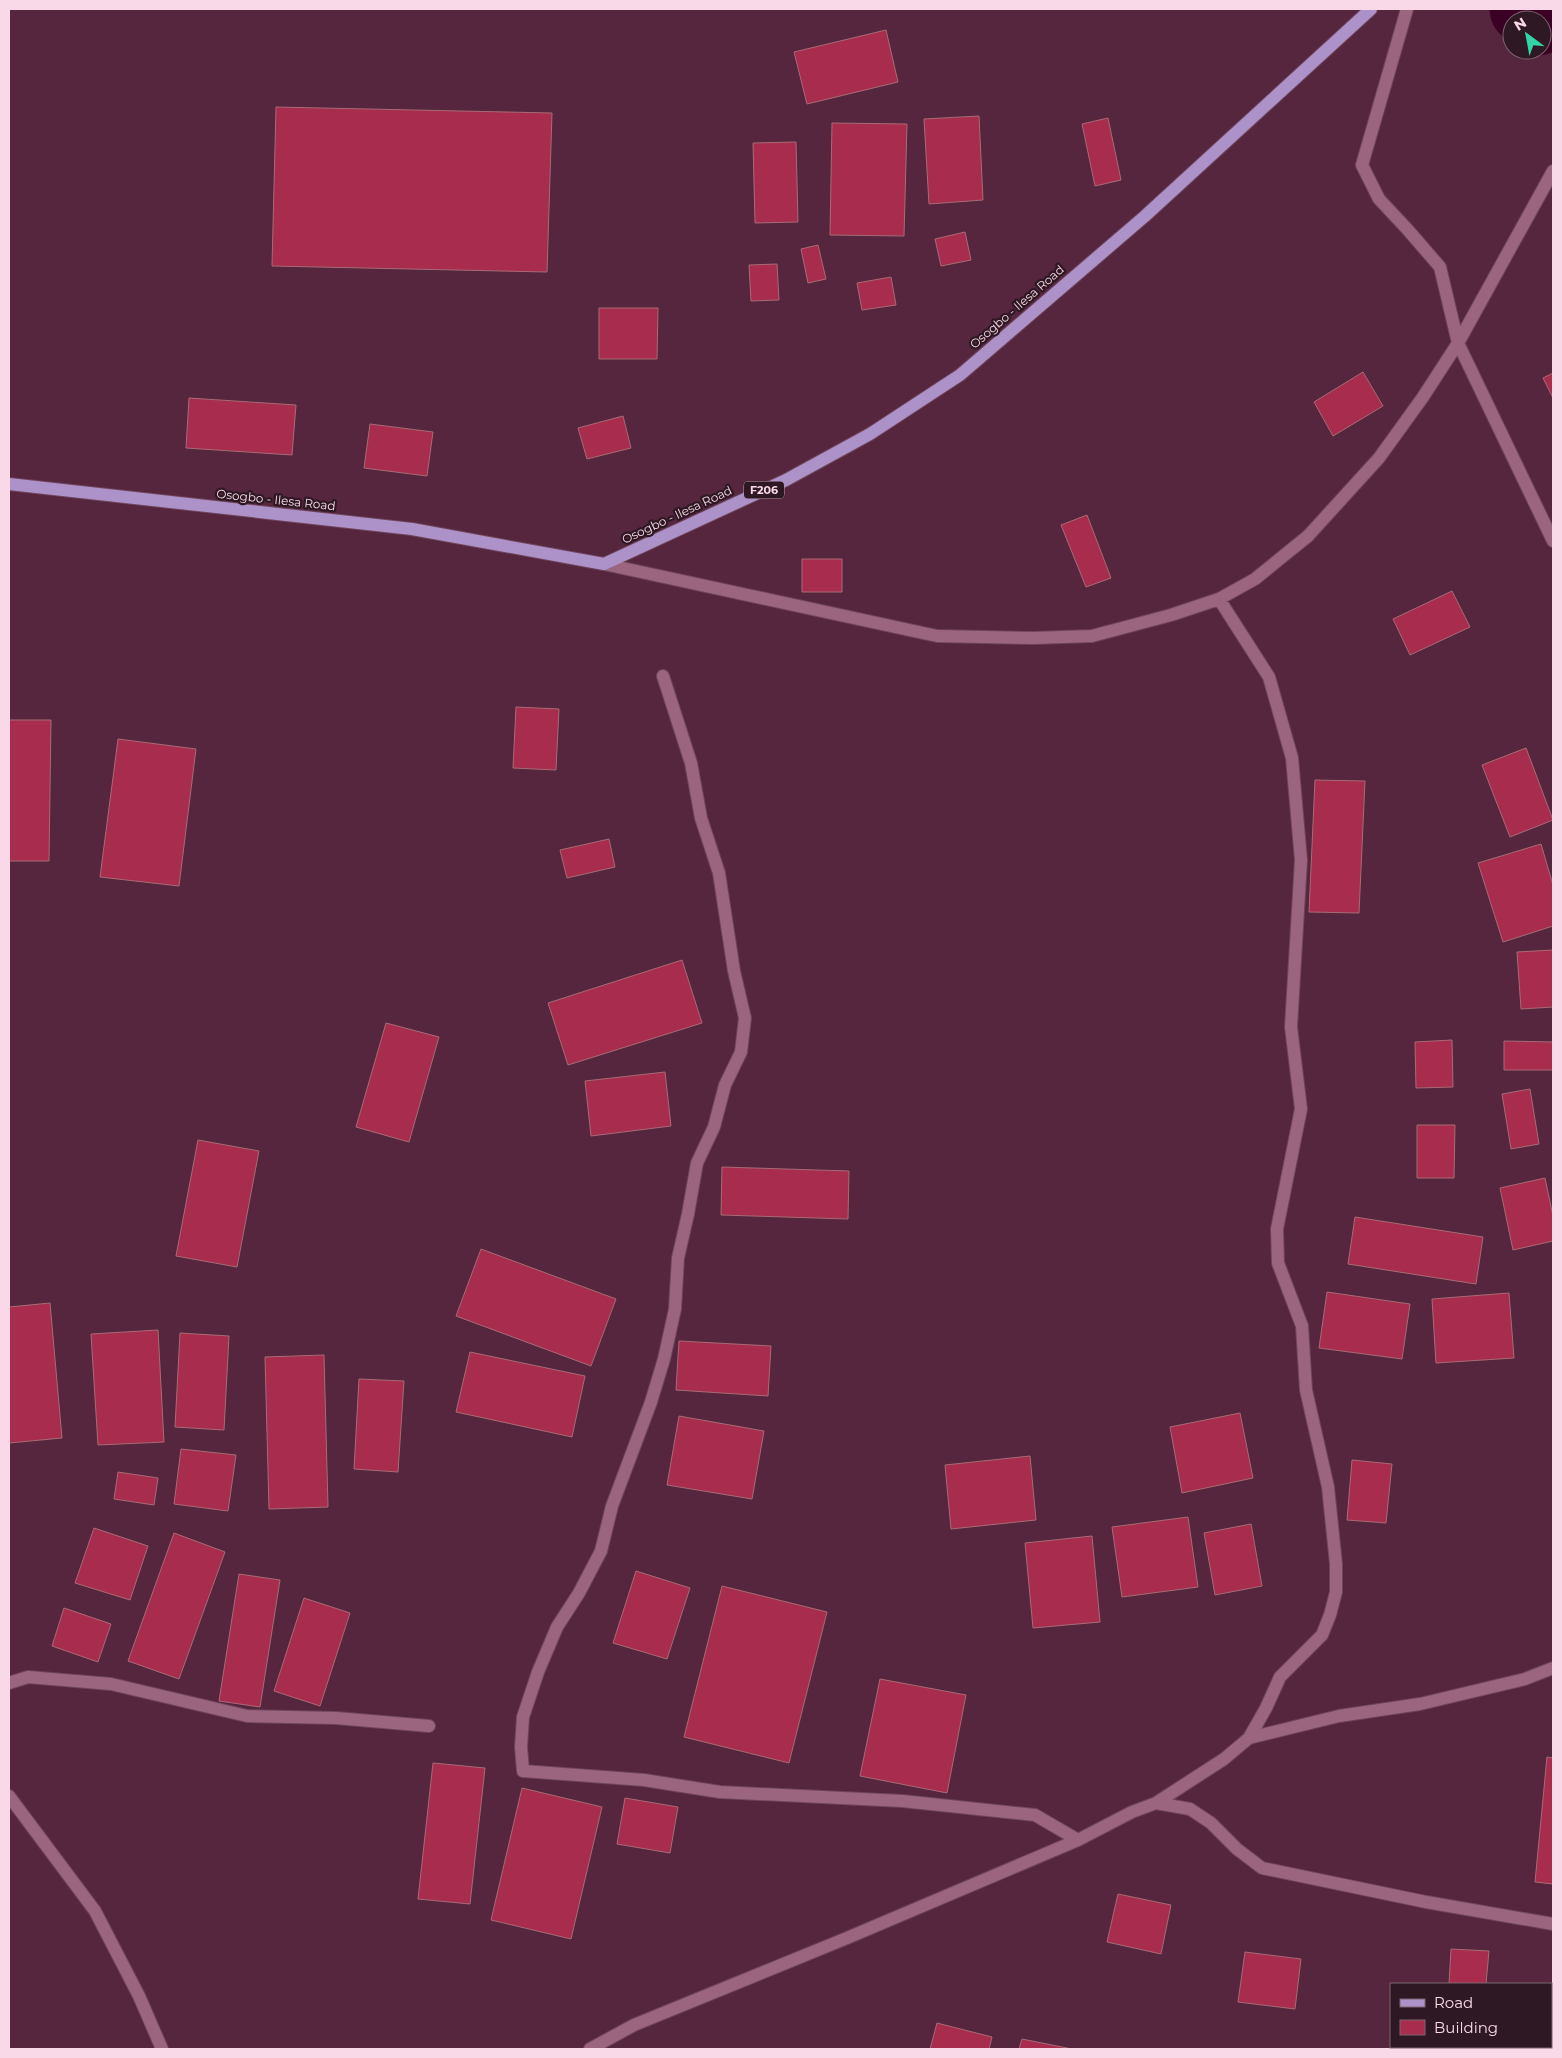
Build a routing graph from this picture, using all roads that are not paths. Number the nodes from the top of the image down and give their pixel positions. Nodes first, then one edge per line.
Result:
1 (1371, 9) edge
2 (1407, 9) edge
3 (1553, 170) edge
4 (1458, 343) junction
5 (9, 484) edge
6 (1553, 541) edge
7 (604, 564) junction
8 (1219, 599) junction
9 (663, 676) dead end
10 (1553, 1668) edge
11 (9, 1683) edge
12 (429, 1726) dead end
13 (1249, 1738) junction
14 (9, 1796) edge
15 (1156, 1804) junction
16 (1078, 1840) junction
17 (1553, 1924) edge
18 (162, 2049) edge
19 (590, 2049) edge

1 - 7 main road, Osogbo - Ilesa Road / F206
2 - 4 street
3 - 4 street
4 - 6 street
4 - 8 street
5 - 7 main road, Osogbo - Ilesa Road
7 - 8 street
8 - 13 street
9 - 16 street
10 - 13 street
11 - 12 street
13 - 15 street
14 - 18 street
15 - 16 street
15 - 17 street
16 - 19 street

